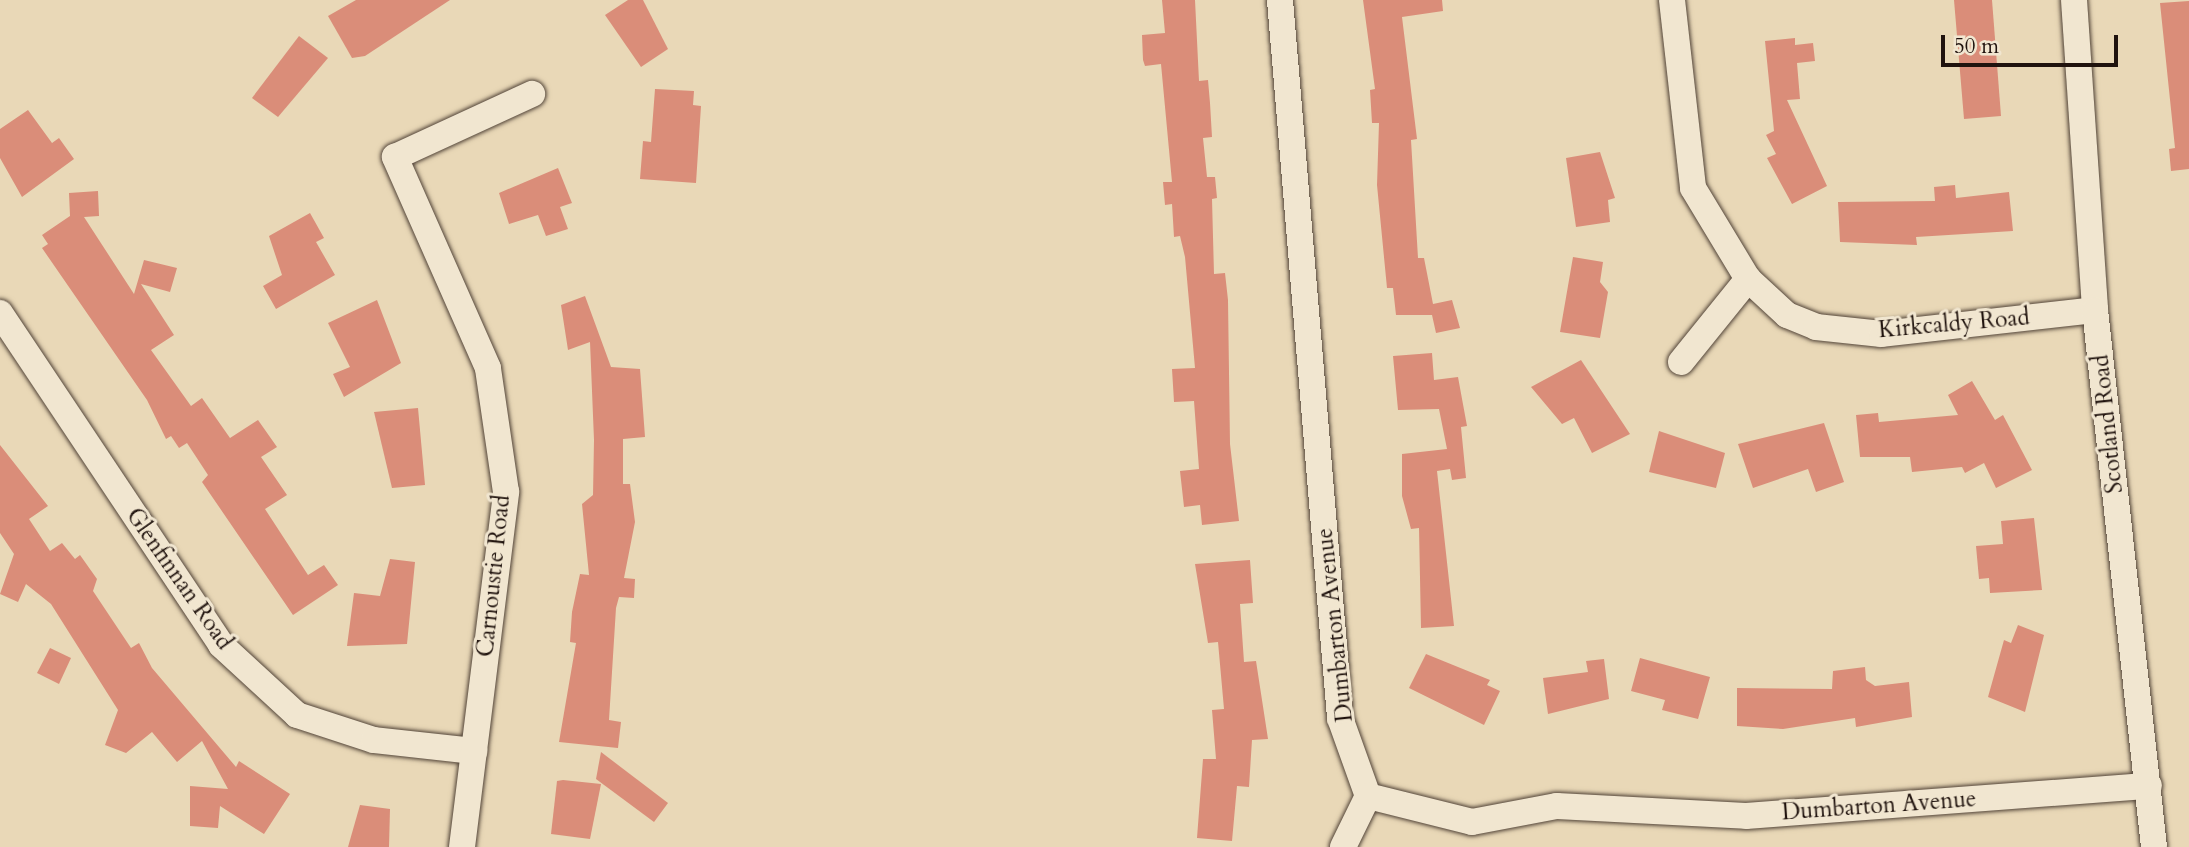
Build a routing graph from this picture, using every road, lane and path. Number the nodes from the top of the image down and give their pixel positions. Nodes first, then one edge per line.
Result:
1 (1280, 0) edge
2 (1672, 0) edge
3 (2074, 0) edge
4 (533, 94) dead end
5 (1748, 279) junction
6 (2095, 310) junction
7 (0, 313) edge
8 (1681, 362) dead end
9 (474, 751) junction
10 (2149, 786) junction
11 (1368, 796) junction
12 (462, 847) edge
13 (1343, 847) edge
14 (2154, 847) edge

1 - 11 street, Dumbarton Avenue
2 - 5 street, Kirkcaldy Road
3 - 6 street, Scotland Road
4 - 9 street, Carnoustie Road
5 - 6 street, Kirkcaldy Road
5 - 8 street
6 - 10 street, Scotland Road
7 - 9 street, Glenfinnan Road
9 - 12 street, Carnoustie Road
10 - 11 street, Dumbarton Avenue
10 - 14 street, Scotland Road
11 - 13 street

